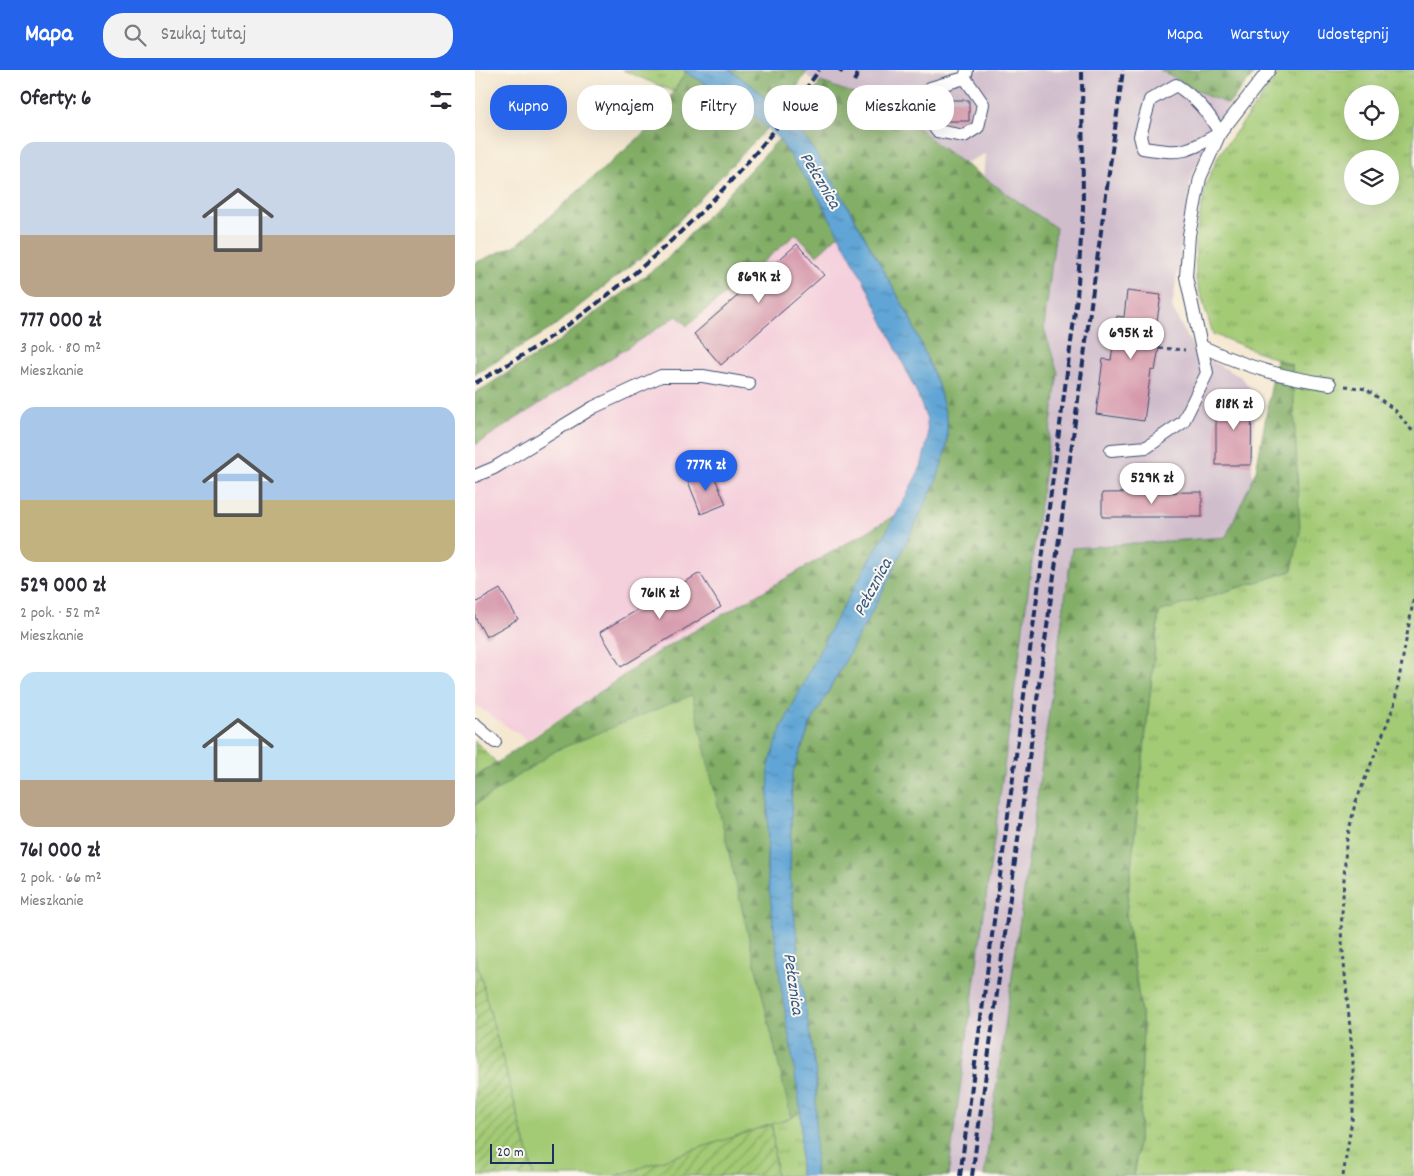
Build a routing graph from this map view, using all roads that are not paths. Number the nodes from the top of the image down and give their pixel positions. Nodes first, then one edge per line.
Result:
1 (1269, 70) edge
2 (966, 74) edge
3 (1220, 133) junction
4 (1197, 349) junction
5 (749, 384) dead end
6 (1329, 384) road end
7 (1111, 450) dead end
8 (475, 476) edge
9 (475, 725) edge
10 (495, 742) dead end

1 - 3 lane
2 - 2 lane
3 - 3 lane
3 - 4 lane
4 - 6 lane
4 - 7 lane
5 - 8 lane
9 - 10 lane

